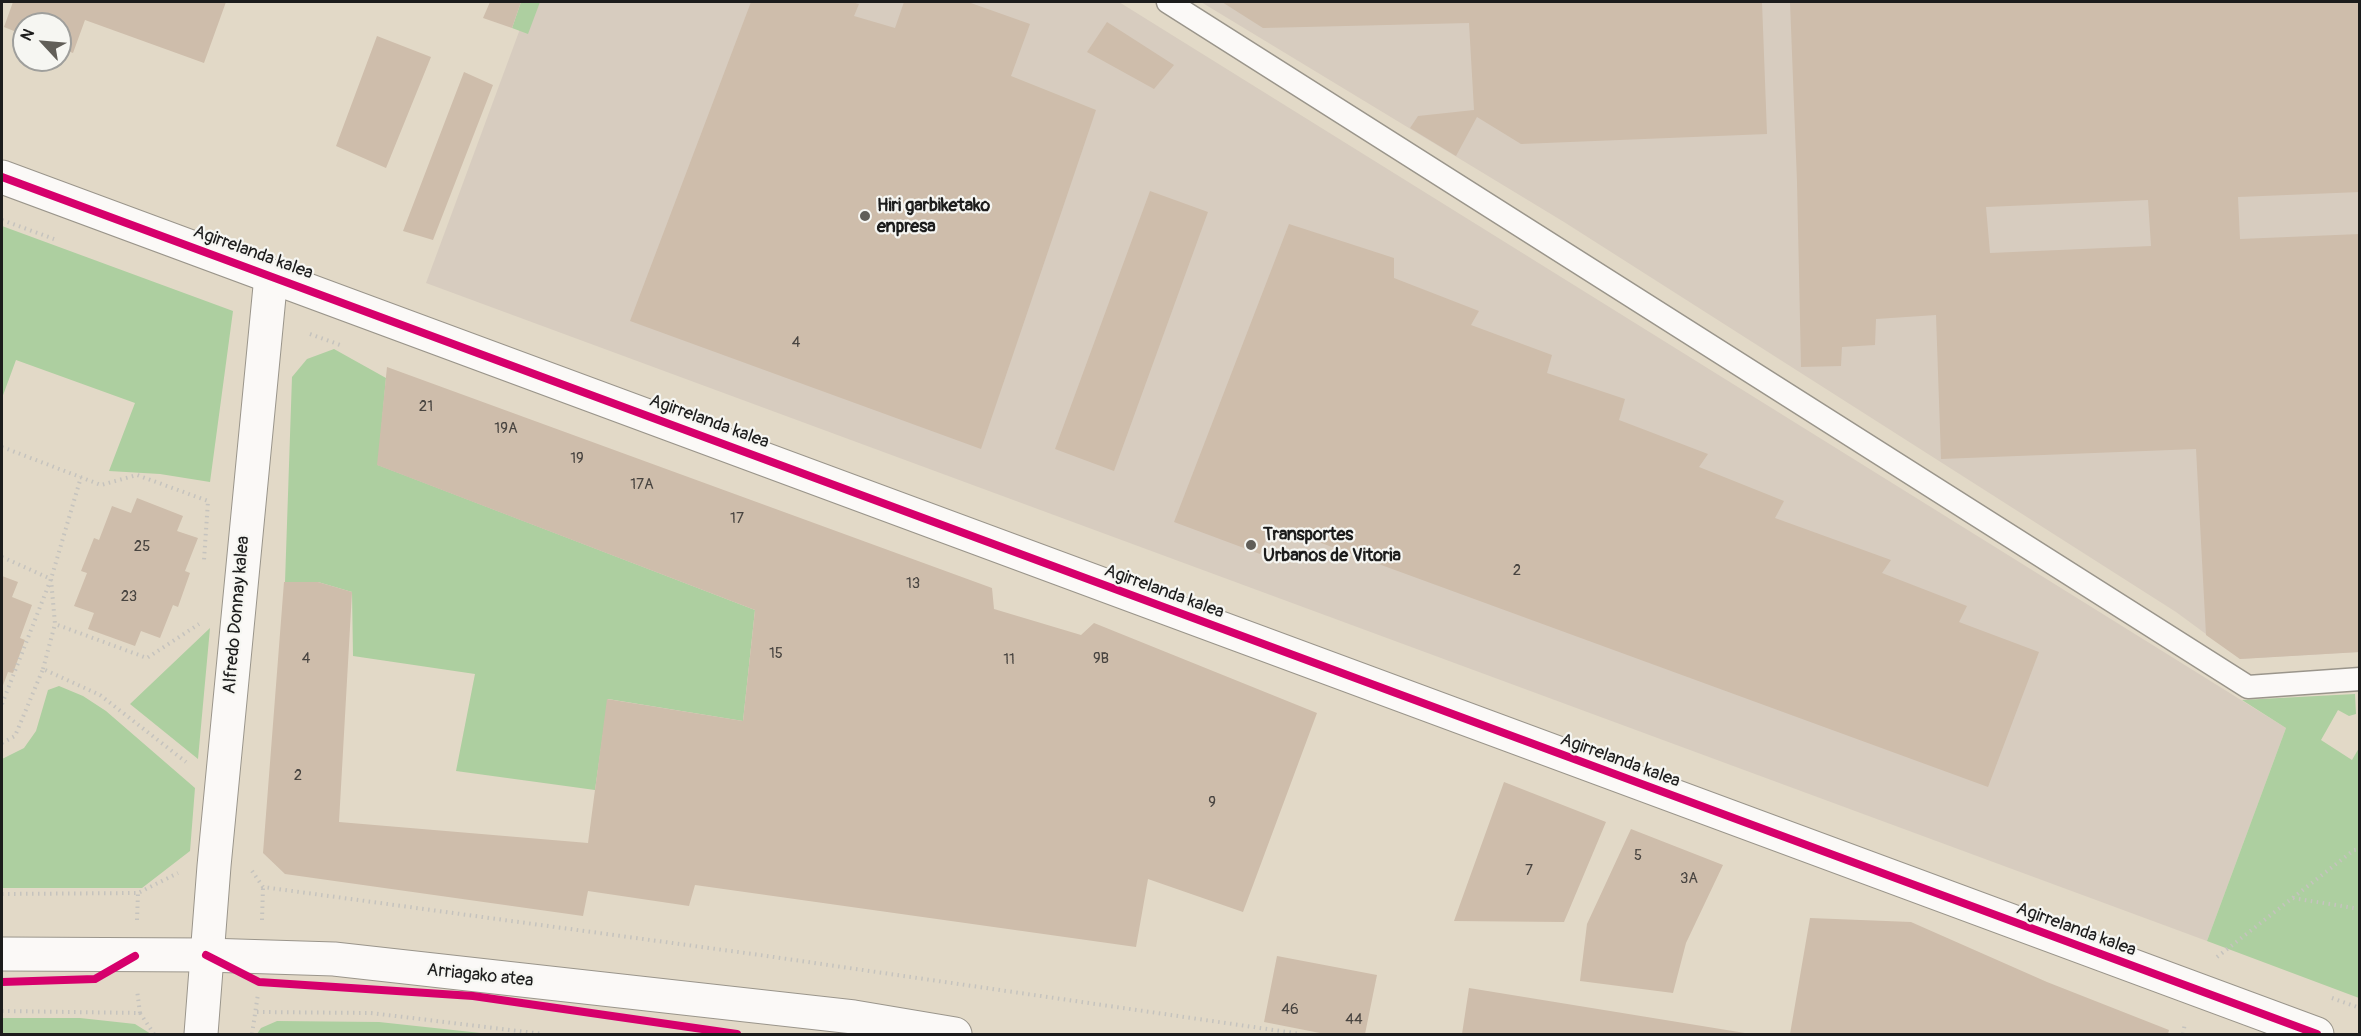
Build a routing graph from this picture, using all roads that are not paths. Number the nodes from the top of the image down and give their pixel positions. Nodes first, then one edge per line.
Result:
1 (1168, 2) edge
2 (2, 177) edge
3 (271, 276) junction
4 (2360, 679) edge
5 (2, 954) edge
6 (206, 955) junction
7 (201, 1035) edge
8 (955, 1035) edge
9 (2316, 1035) edge

1 - 4 lane
2 - 3 street, Agirrelanda kalea
3 - 6 street, Alfredo Donnay kalea
3 - 9 street, Agirrelanda kalea
5 - 6 street, Arriagako atea
6 - 7 street, Alfredo Donnay kalea
6 - 8 street, Arriagako atea

